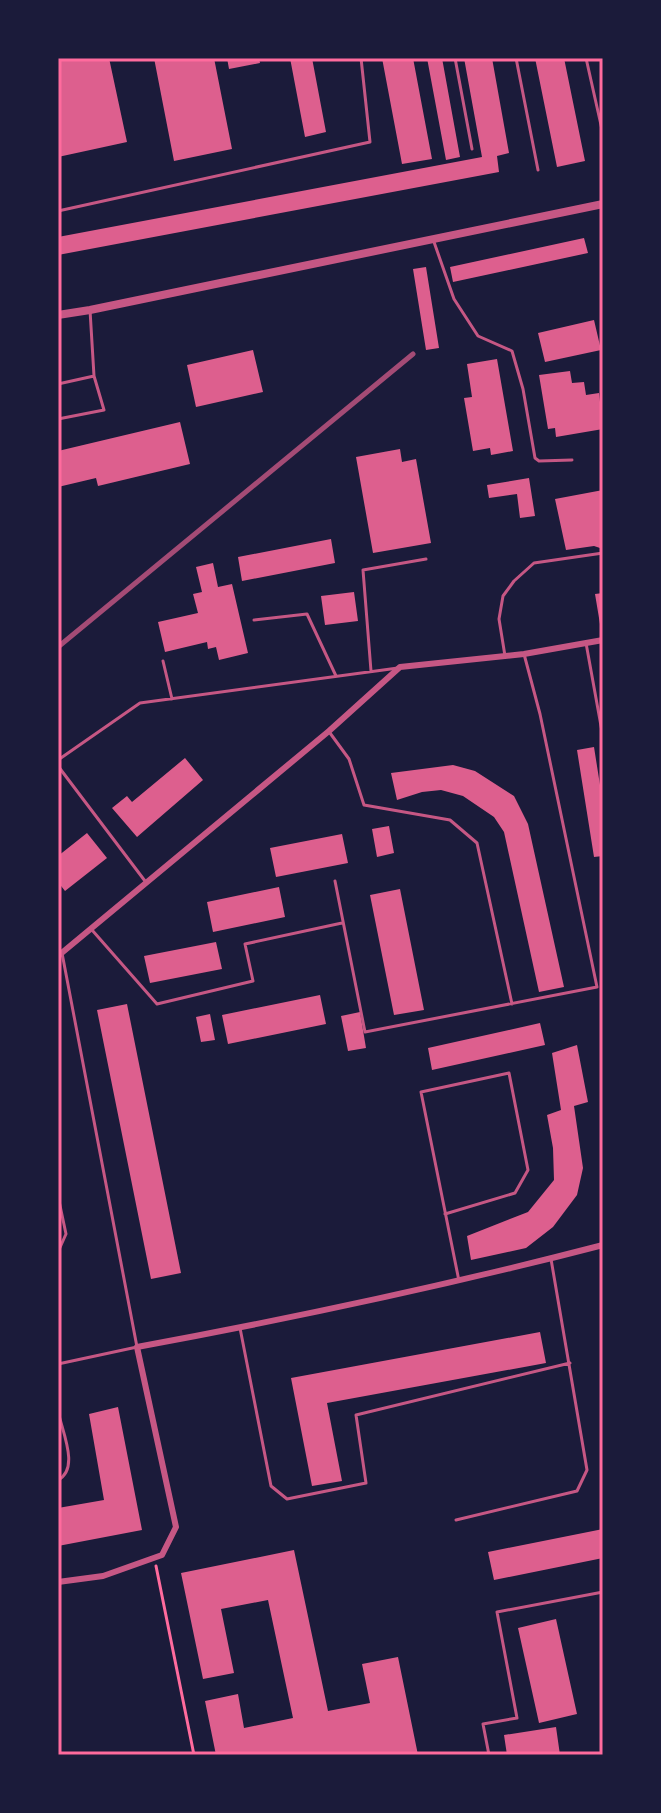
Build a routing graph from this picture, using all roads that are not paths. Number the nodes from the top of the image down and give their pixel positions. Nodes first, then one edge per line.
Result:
1 (361, 58) edge
2 (455, 58) edge
3 (516, 58) edge
4 (586, 58) edge
5 (603, 134) edge
6 (472, 149) dead end
7 (538, 170) dead end
8 (603, 204) edge
9 (58, 211) edge
10 (433, 238) junction
11 (90, 310) junction
12 (58, 315) edge
13 (94, 376) junction
14 (58, 384) edge
15 (58, 419) edge
16 (572, 460) dead end
17 (603, 553) edge
18 (426, 559) dead end
19 (254, 620) dead end
20 (603, 640) edge
21 (586, 643) junction
22 (524, 654) junction
23 (505, 656) junction
24 (163, 661) dead end
25 (400, 667) junction
26 (371, 671) junction
27 (336, 676) junction
28 (172, 699) junction
29 (329, 731) junction
30 (603, 737) edge
31 (58, 760) edge
32 (58, 766) edge
33 (335, 881) dead end
34 (147, 884) junction
35 (342, 923) junction
36 (92, 930) junction
37 (60, 955) edge
38 (512, 1004) junction
39 (58, 1196) edge
40 (445, 1214) junction
41 (603, 1245) edge
42 (58, 1252) edge
43 (551, 1259) junction
44 (459, 1281) junction
45 (240, 1328) junction
46 (137, 1347) junction
47 (570, 1363) junction
48 (58, 1364) edge
49 (58, 1411) edge
50 (58, 1480) edge
51 (456, 1520) dead end
52 (58, 1582) edge
53 (603, 1592) edge
54 (489, 1755) edge

1 - 9 lane
2 - 6 lane
3 - 7 lane
4 - 5 lane
8 - 10 street
10 - 11 street
10 - 16 lane
11 - 12 street
11 - 13 lane
13 - 14 lane
13 - 15 lane
17 - 23 lane
18 - 26 lane
19 - 27 lane
20 - 21 street
21 - 22 street
21 - 30 lane
22 - 23 street
22 - 38 lane
23 - 25 street
24 - 28 lane
25 - 26 lane
25 - 29 street
26 - 27 lane
27 - 28 lane
28 - 31 lane
29 - 34 street
29 - 38 lane
32 - 34 lane
33 - 35 lane
34 - 36 street
35 - 36 lane
35 - 38 lane
36 - 37 street
37 - 46 lane
39 - 42 lane
40 - 40 lane
40 - 44 lane
41 - 43 street
43 - 44 street
43 - 47 lane
44 - 45 street
45 - 46 street
45 - 47 lane
46 - 48 lane
46 - 52 street
47 - 51 lane
49 - 50 lane
53 - 54 lane

